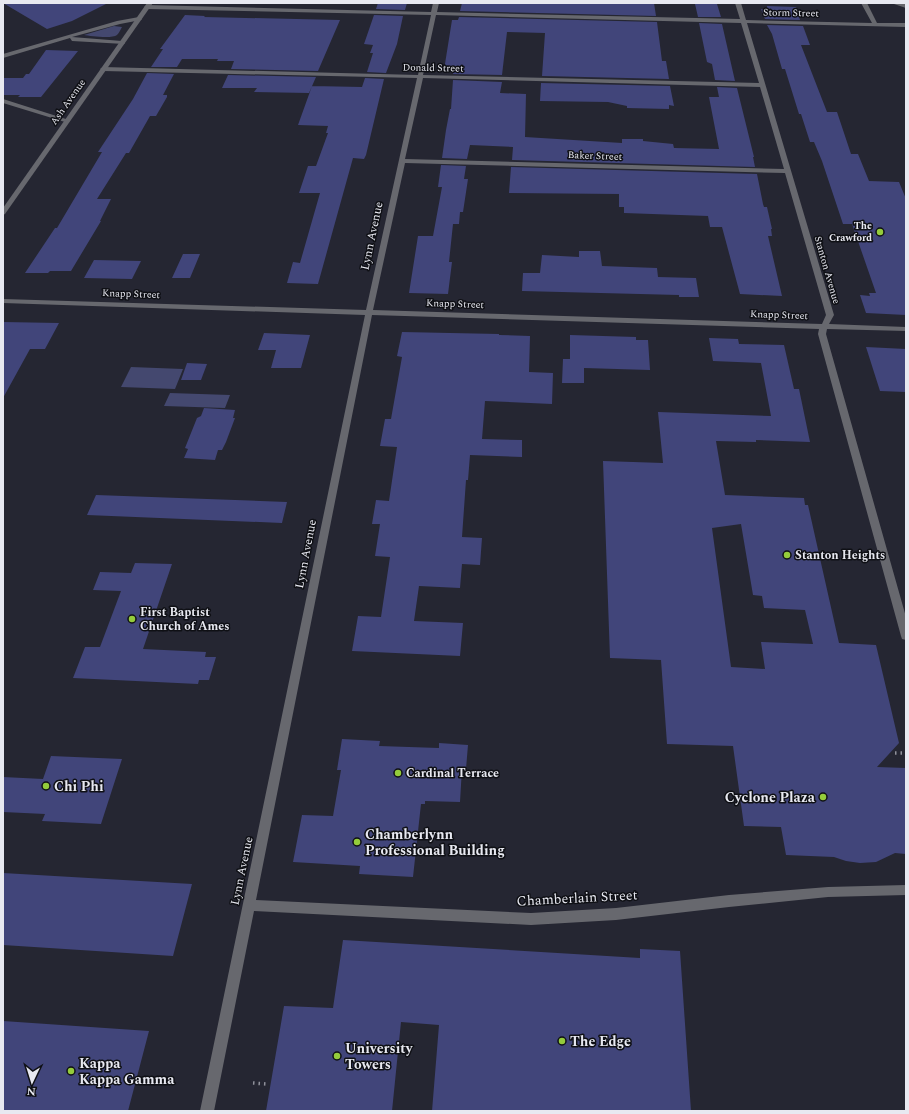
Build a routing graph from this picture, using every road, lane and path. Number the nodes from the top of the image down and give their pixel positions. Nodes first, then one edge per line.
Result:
1 (436, 3) edge
2 (738, 3) edge
3 (864, 3) edge
4 (896, 3) edge
5 (148, 5) edge
6 (906, 6) edge
7 (434, 14) junction
8 (139, 19) junction
9 (742, 21) junction
10 (875, 24) junction
11 (906, 25) edge
12 (60, 39) junction
13 (122, 43) junction
14 (3, 56) edge
15 (103, 69) junction
16 (420, 77) junction
17 (762, 85) junction
18 (3, 101) edge
19 (67, 121) junction
20 (402, 161) junction
21 (787, 171) junction
22 (3, 212) edge
23 (3, 301) edge
24 (369, 311) junction
25 (823, 327) junction
26 (906, 330) edge
27 (906, 636) edge
28 (895, 753) dead end
29 (904, 753) dead end
30 (906, 890) edge
31 (249, 905) junction
32 (253, 1083) dead end
33 (267, 1084) dead end
34 (207, 1111) edge

1 - 7 street, Lynn Avenue
2 - 9 street, Stanton Avenue
3 - 10 street
4 - 6 street
5 - 7 street, Storm Street
5 - 8 street, Ash Avenue
7 - 9 street, Storm Street
7 - 16 street, Lynn Avenue
8 - 12 street
8 - 13 street, Ash Avenue
9 - 10 street, Storm Street
9 - 17 street, Stanton Avenue
10 - 11 street, Storm Street
12 - 13 street
12 - 14 street
13 - 15 street, Ash Avenue
15 - 16 street, Donald Street
15 - 19 street, Ash Avenue
16 - 17 street, Donald Street
16 - 20 street, Lynn Avenue
17 - 21 street, Stanton Avenue
18 - 19 street
19 - 22 street, Ash Avenue
20 - 21 street, Baker Street
20 - 24 street, Lynn Avenue
21 - 25 street, Stanton Avenue
23 - 24 street, Knapp Street
24 - 25 street, Knapp Street
24 - 31 street, Lynn Avenue
25 - 26 street, Knapp Street
25 - 27 street, Stanton Avenue
28 - 29 path
30 - 31 street, Chamberlain Street
31 - 34 street, Lynn Avenue
32 - 33 path

